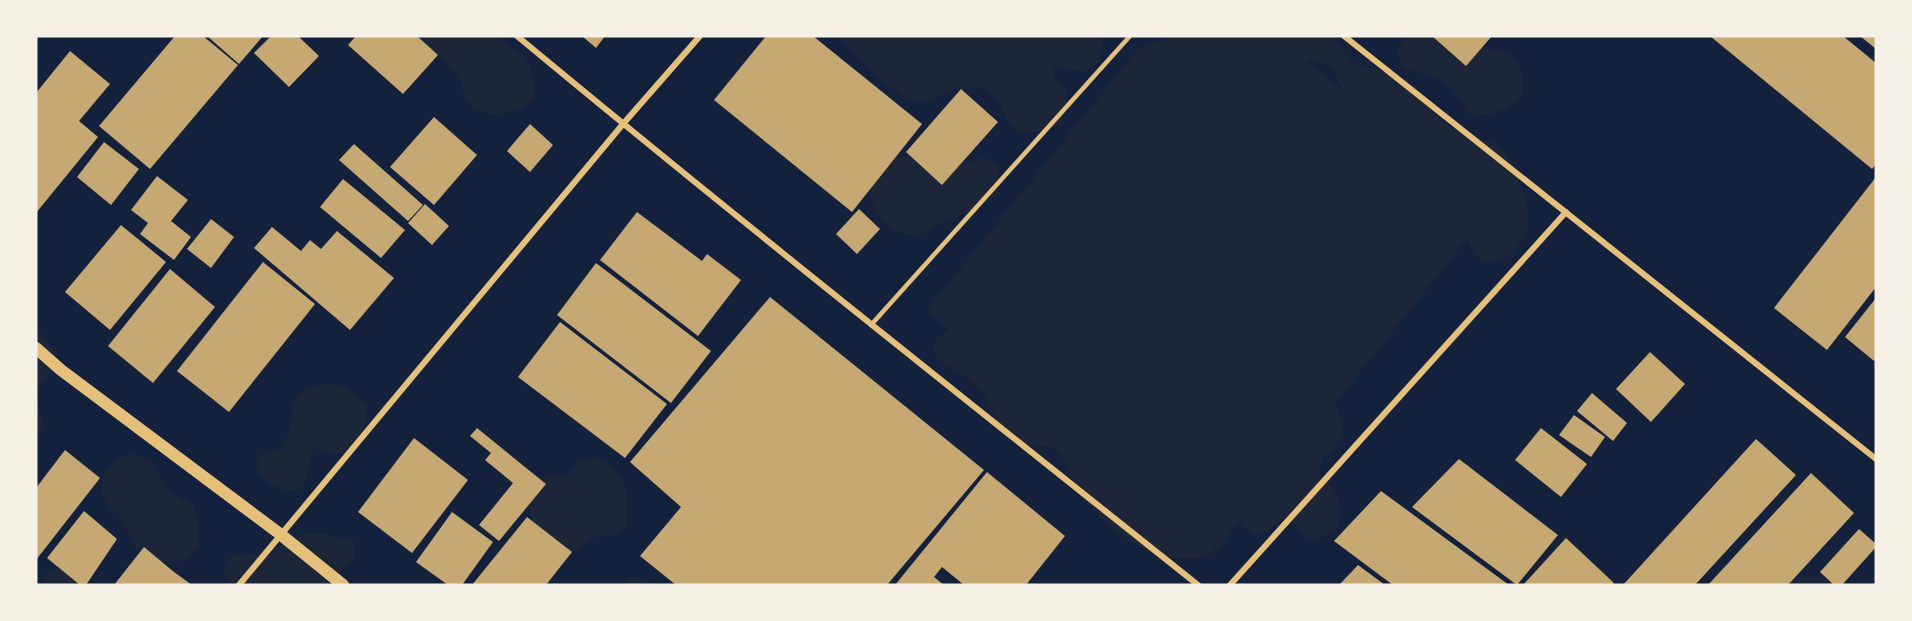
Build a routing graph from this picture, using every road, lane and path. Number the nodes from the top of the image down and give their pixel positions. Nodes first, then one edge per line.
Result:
1 (517, 36) edge
2 (700, 36) edge
3 (1130, 36) edge
4 (1344, 36) edge
5 (623, 124) junction
6 (1566, 212) junction
7 (872, 324) junction
8 (36, 348) edge
9 (1876, 459) edge
10 (280, 534) junction
11 (238, 585) edge
12 (343, 585) edge
13 (1198, 585) edge
14 (1230, 585) edge

1 - 5 street
2 - 5 street
3 - 7 lane
4 - 6 street
5 - 7 street
5 - 10 street
6 - 9 street
6 - 14 street
7 - 13 street
8 - 10 main road
10 - 11 street
10 - 12 main road

